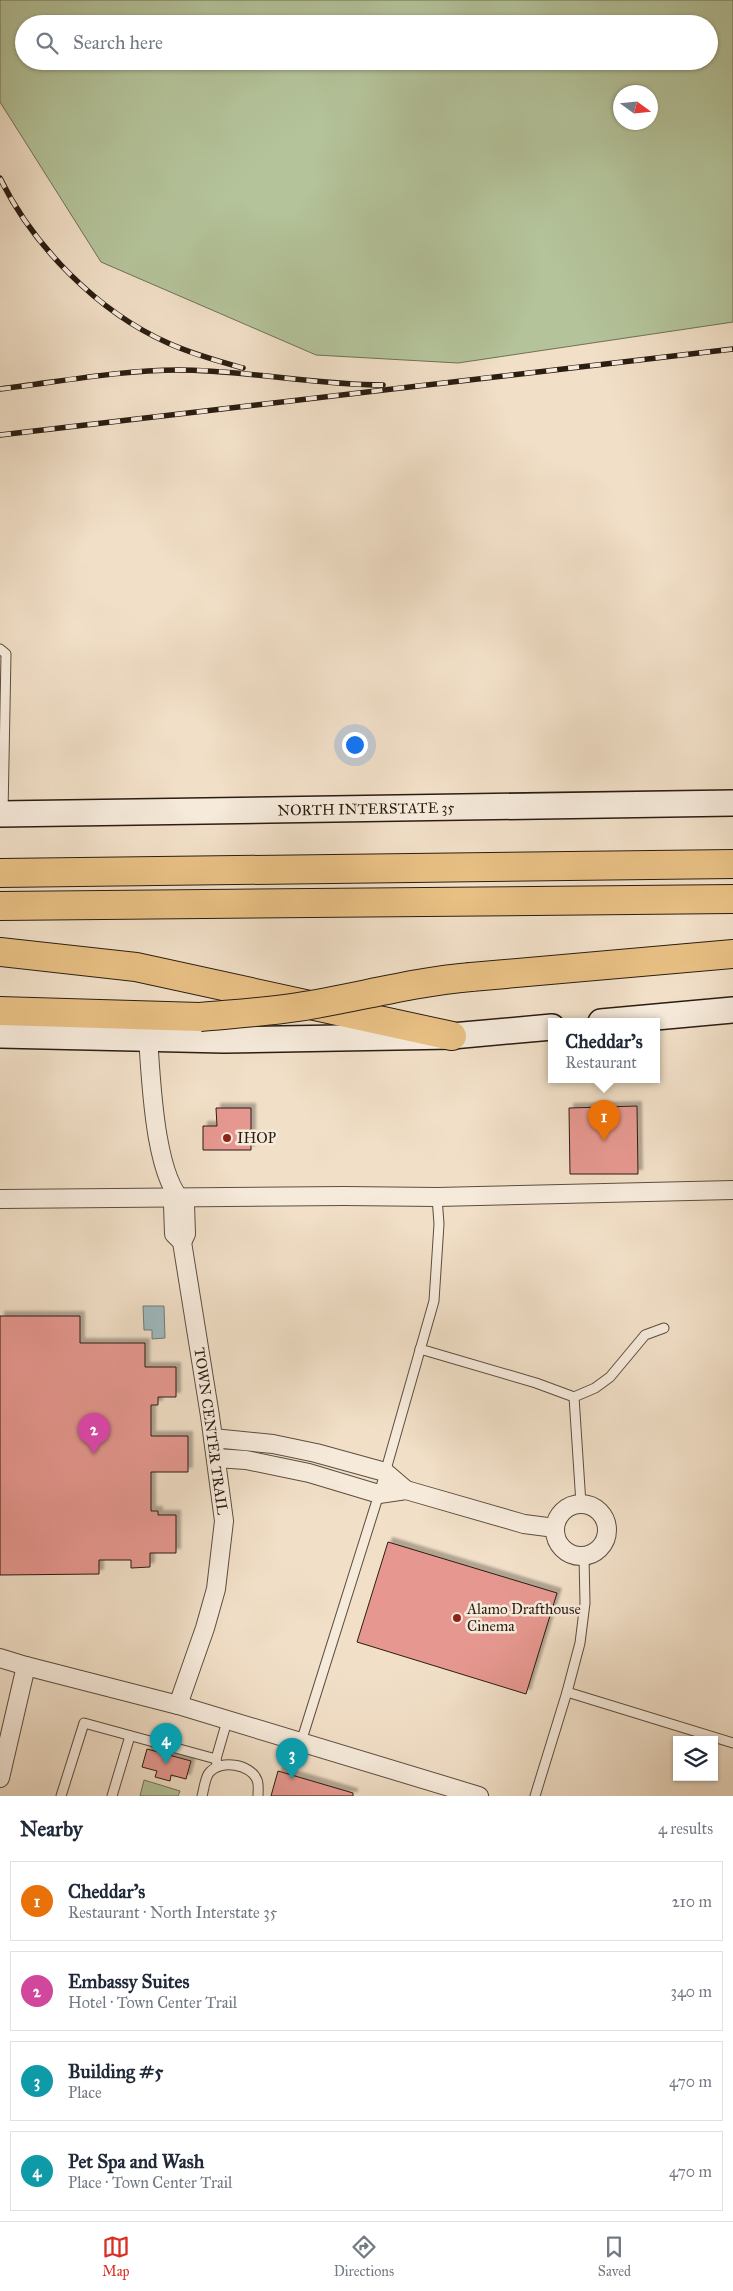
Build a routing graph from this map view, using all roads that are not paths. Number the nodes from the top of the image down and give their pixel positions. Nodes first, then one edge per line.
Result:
1 (0, 649) edge
2 (2, 769) edge
3 (733, 803) edge
4 (2, 814) edge
5 (733, 864) edge
6 (0, 872) edge
7 (733, 899) edge
8 (0, 906) edge
9 (0, 952) edge
10 (733, 954) edge
11 (0, 1010) edge
12 (733, 1010) edge
13 (645, 1018) edge
14 (548, 1027) edge
15 (0, 1034) edge
16 (452, 1036) junction
17 (148, 1038) junction
18 (733, 1190) edge
19 (437, 1197) junction
20 (178, 1198) junction
21 (0, 1199) edge
22 (664, 1328) dead end
23 (420, 1349) junction
24 (574, 1397) junction
25 (213, 1438) junction
26 (285, 1457) junction
27 (216, 1458) junction
28 (385, 1472) junction
29 (406, 1490) junction
30 (379, 1494) junction
31 (581, 1504) junction
32 (555, 1528) junction
33 (584, 1557) junction
34 (0, 1658) edge
35 (26, 1666) junction
36 (567, 1692) junction
37 (178, 1705) junction
38 (227, 1721) junction
39 (130, 1736) junction
40 (302, 1742) junction
41 (733, 1743) edge
42 (217, 1763) junction
43 (0, 1778) edge
44 (61, 1796) edge
45 (112, 1796) edge
46 (202, 1796) edge
47 (258, 1796) edge
48 (480, 1796) edge
49 (535, 1796) edge

1 - 2 lane
2 - 4 lane
3 - 4 main road, NORTH INTERSTATE 35
5 - 6 highway
7 - 8 highway
9 - 16 highway
10 - 11 highway, bridge
12 - 13 main road
14 - 16 main road
15 - 17 main road
16 - 17 main road
17 - 20 street, TOWN CENTER TRAIL
18 - 19 street
19 - 20 street
19 - 23 lane
20 - 21 street
20 - 25 street, TOWN CENTER TRAIL
22 - 24 lane
23 - 24 lane
23 - 28 lane
24 - 31 lane
25 - 26 street
25 - 27 street, TOWN CENTER TRAIL
26 - 27 street
26 - 28 street
26 - 30 street
27 - 37 street, TOWN CENTER TRAIL
28 - 29 street
28 - 30 lane
29 - 30 street
29 - 32 street
30 - 40 lane
31 - 32 street
31 - 33 street
32 - 33 street
33 - 36 lane
34 - 35 street
35 - 37 street
35 - 43 street
36 - 41 lane
36 - 49 lane
37 - 38 street
38 - 40 street
38 - 42 lane
39 - 42 lane
39 - 44 lane
39 - 45 lane
40 - 48 street
42 - 46 lane
42 - 47 lane

